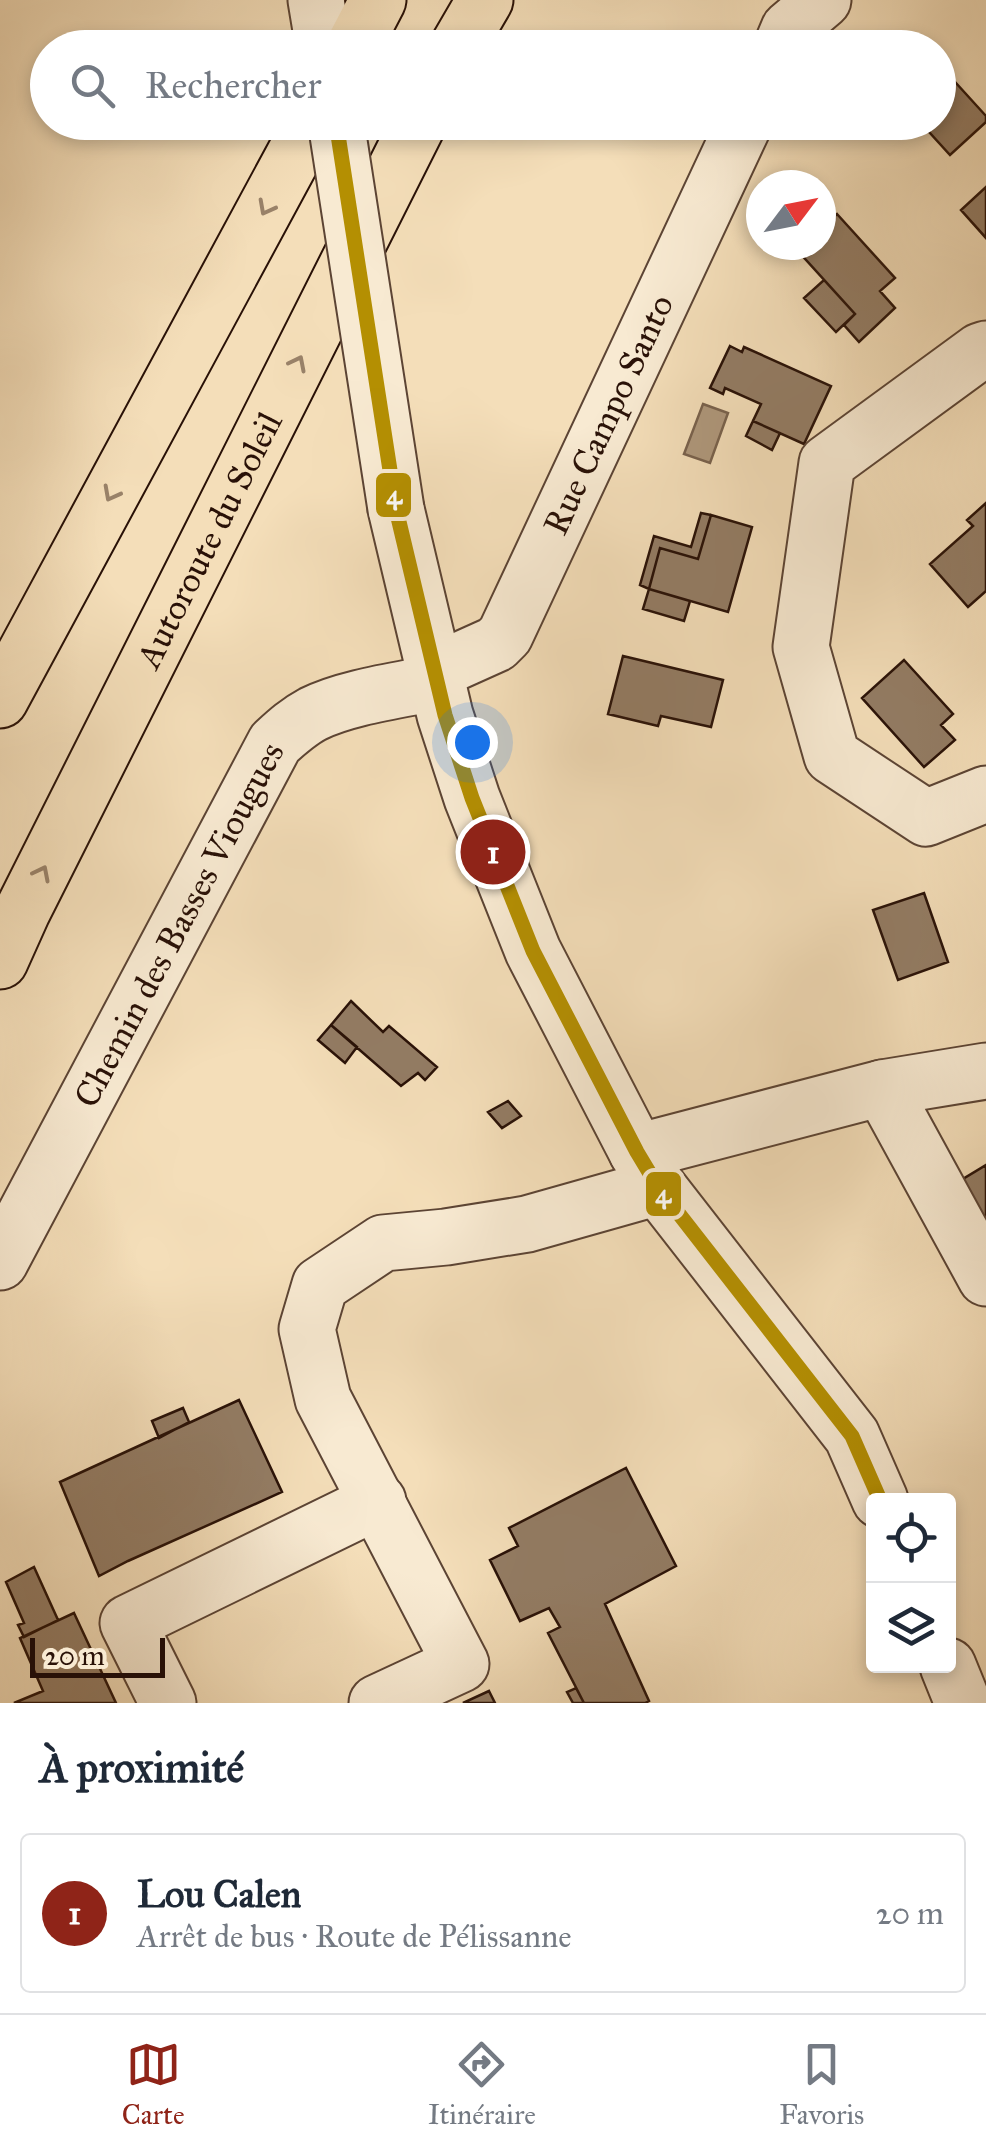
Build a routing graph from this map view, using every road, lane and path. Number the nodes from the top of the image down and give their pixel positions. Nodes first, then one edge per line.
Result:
1 (316, 0) edge
2 (378, 0) edge
3 (485, 0) edge
4 (823, 0) edge
5 (321, 30) edge
6 (362, 30) edge
7 (468, 30) edge
8 (789, 30) edge
9 (302, 140) edge
10 (339, 140) edge
11 (410, 140) edge
12 (737, 140) edge
13 (986, 349) edge
14 (438, 676) junction
15 (0, 700) edge
16 (986, 794) edge
17 (0, 960) edge
18 (986, 1071) edge
19 (882, 1088) junction
20 (647, 1169) junction
21 (0, 1262) edge
22 (986, 1278) edge
23 (877, 1493) edge
24 (378, 1501) junction
25 (950, 1673) edge
26 (168, 1703) edge
27 (377, 1703) edge
28 (961, 1703) edge

1 - 5 street
2 - 6 highway
3 - 7 highway
4 - 8 street
9 -> 15 highway
10 - 14 street, bridge
17 -> 11 highway, Autoroute du Soleil
12 - 14 street, Rue Campo Santo
13 - 16 street
14 - 20 street
14 - 21 street, Chemin des Basses Viougues
18 - 19 street
19 - 20 street
19 - 22 street
20 - 23 street
20 - 24 street
24 - 26 street
24 - 27 street
25 - 28 street

